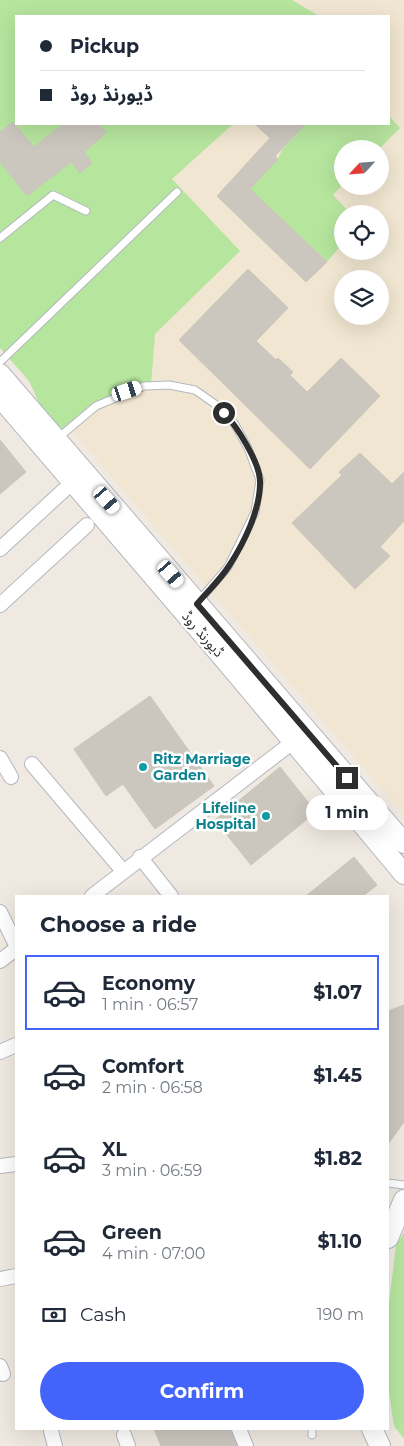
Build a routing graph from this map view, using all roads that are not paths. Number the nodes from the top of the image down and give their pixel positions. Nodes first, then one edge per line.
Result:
1 (177, 192) dead end
2 (86, 211) dead end
3 (0, 238) edge
4 (0, 362) edge
5 (0, 374) edge
6 (0, 397) edge
7 (56, 440) junction
8 (64, 490) dead end
9 (87, 525) dead end
10 (0, 549) edge
11 (197, 604) junction
12 (0, 605) edge
13 (294, 742) junction
14 (0, 758) edge
15 (32, 764) dead end
16 (11, 777) dead end
17 (404, 843) edge
18 (140, 857) junction
19 (123, 871) junction
20 (404, 874) edge
21 (93, 895) edge
22 (170, 895) edge
23 (0, 912) edge
24 (15, 943) edge
25 (15, 950) edge
26 (0, 961) edge
27 (15, 1045) edge
28 (0, 1052) edge
29 (15, 1164) edge
30 (0, 1166) edge
31 (389, 1183) edge
32 (404, 1184) edge
33 (404, 1200) edge
34 (389, 1236) edge
35 (15, 1276) edge
36 (0, 1279) edge
37 (239, 1430) edge
38 (51, 1431) dead end
39 (55, 1446) edge
40 (246, 1446) edge

1 - 4 lane
2 - 3 lane
5 - 7 main road, ڈیورنڈ روڈ
6 - 13 main road, ڈیورنڈ روڈ
7 - 11 main road, ڈیورنڈ روڈ
7 - 11 lane
8 - 10 street
9 - 12 street
11 - 17 main road, ڈیورنڈ روڈ
13 - 18 street
13 - 20 main road, ڈیورنڈ روڈ
14 - 16 street
15 - 19 street
18 - 19 street
18 - 22 street
19 - 21 street
23 - 24 street
25 - 26 street
27 - 28 street
29 - 30 street
31 - 32 lane
33 - 34 main road
35 - 36 street
37 - 40 street
38 - 39 street

